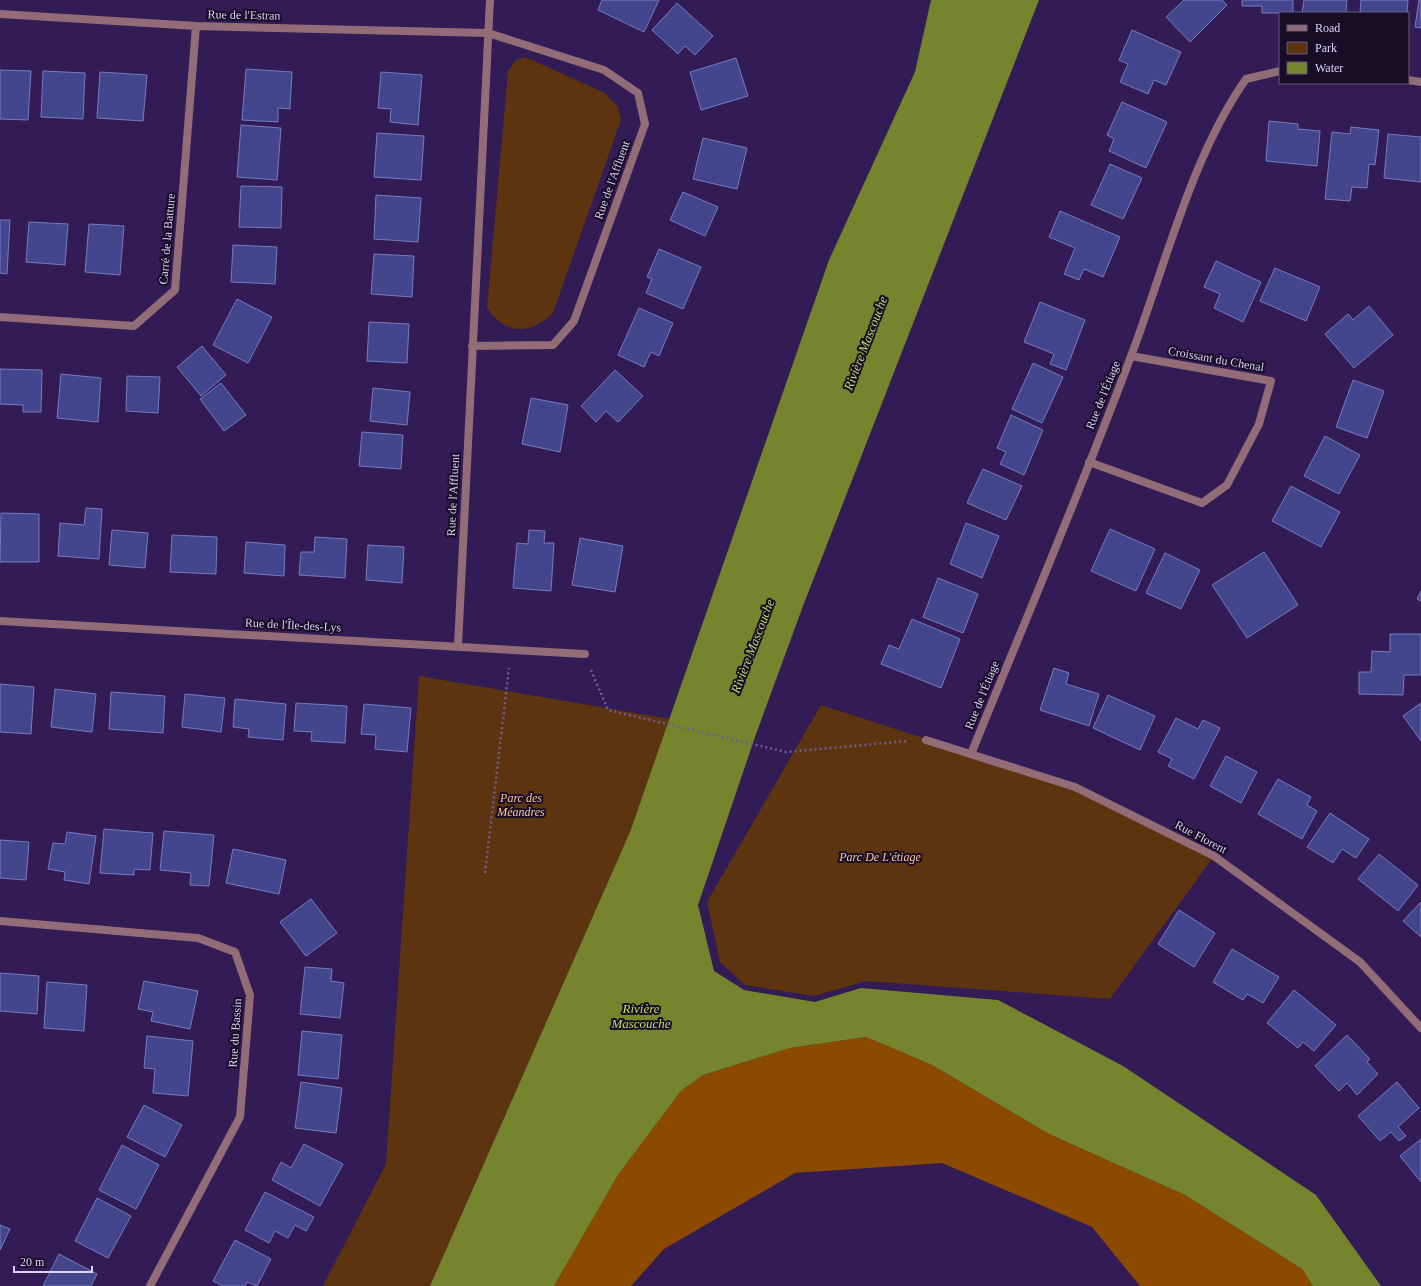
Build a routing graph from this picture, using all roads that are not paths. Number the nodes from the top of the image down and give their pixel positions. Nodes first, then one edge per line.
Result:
1 (490, 0) edge
2 (0, 14) edge
3 (196, 26) junction
4 (488, 33) junction
5 (1279, 71) edge
6 (1409, 80) edge
7 (1421, 82) edge
8 (0, 317) edge
9 (472, 346) junction
10 (1131, 356) junction
11 (1089, 462) junction
12 (0, 621) edge
13 (458, 646) junction
14 (585, 654) road end
15 (926, 740) road end
16 (971, 754) junction
17 (0, 921) edge
18 (1421, 1028) edge
19 (150, 1286) edge

1 - 4 street, Rue de l'Affluent
2 - 3 street, Rue de l'Estran
3 - 4 street, Rue de l'Estran
3 - 8 street, Carré de la Batture
4 - 9 street, Rue de l'Affluent
4 - 9 street, Rue de l'Affluent
5 - 10 street, Rue de l'Étiage
6 - 7 street
9 - 13 street, Rue de l'Affluent
10 - 11 street, Rue de l'Étiage
10 - 11 street, Croissant du Chenal
11 - 16 street, Rue de l'Étiage
12 - 13 street, Rue de l'Île-des-Lys
13 - 14 street, Rue de l'Île-des-Lys
15 - 16 street, Rue Florent
16 - 18 street, Rue Florent
17 - 19 street, Rue du Bassin

